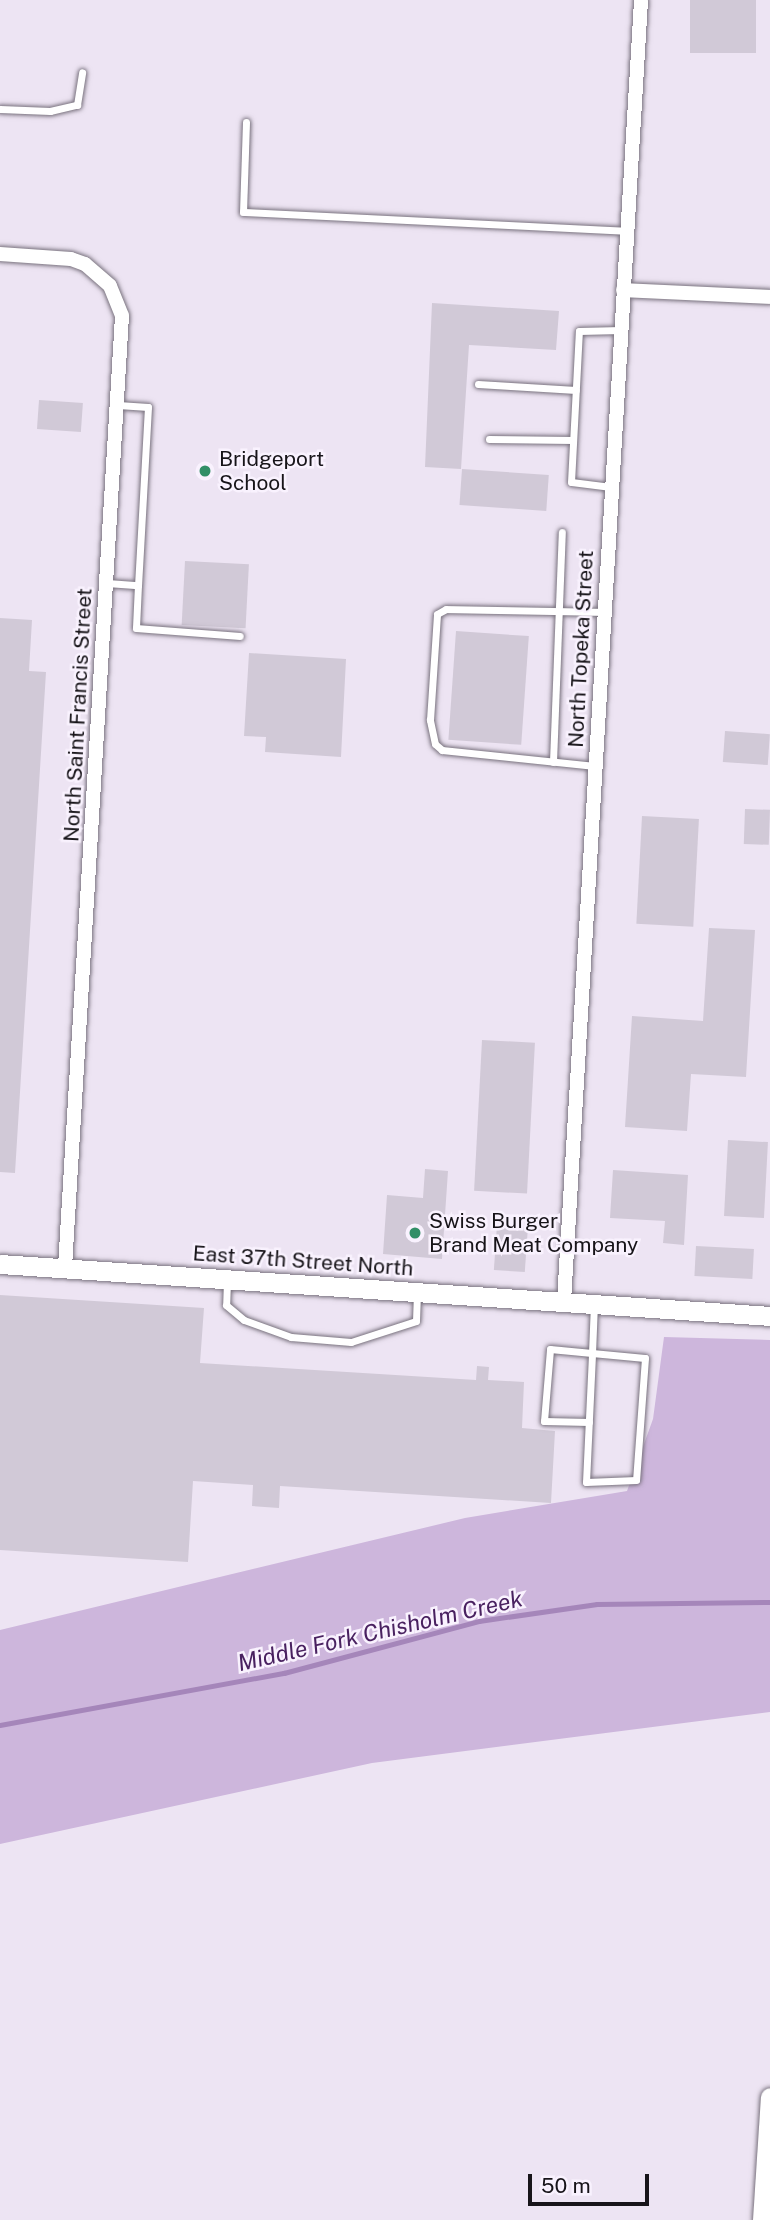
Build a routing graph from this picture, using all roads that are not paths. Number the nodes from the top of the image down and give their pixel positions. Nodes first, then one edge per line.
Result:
1 (641, 0) edge
2 (82, 72) dead end
3 (0, 109) edge
4 (246, 122) dead end
5 (627, 230) junction
6 (0, 254) edge
7 (623, 290) junction
8 (770, 297) edge
9 (621, 330) junction
10 (478, 384) dead end
11 (576, 390) junction
12 (118, 405) junction
13 (489, 439) dead end
14 (573, 440) junction
15 (611, 487) junction
16 (562, 533) dead end
17 (107, 583) junction
18 (138, 584) junction
19 (559, 610) junction
20 (604, 612) junction
21 (240, 636) dead end
22 (553, 762) junction
23 (595, 766) junction
24 (0, 1264) edge
25 (65, 1268) junction
26 (227, 1279) junction
27 (417, 1292) junction
28 (564, 1301) junction
29 (594, 1303) junction
30 (770, 1316) edge
31 (592, 1353) junction
32 (589, 1422) junction
33 (770, 2097) edge
34 (762, 2220) edge

1 - 5 street, North Topeka Street
2 - 3 lane
4 - 5 lane
5 - 7 street, North Topeka Street
6 - 12 street, North Saint Francis Street
7 - 8 street
7 - 9 street, North Topeka Street
9 - 11 lane
9 - 15 street, North Topeka Street
10 - 11 lane
11 - 14 lane
12 - 17 street, North Saint Francis Street
12 - 18 lane
13 - 14 lane
14 - 15 lane
15 - 20 street, North Topeka Street
16 - 19 lane
17 - 18 lane
17 - 25 street, North Saint Francis Street
18 - 21 lane
19 - 20 lane
19 - 22 lane
19 - 22 lane
20 - 23 street, North Topeka Street
22 - 23 lane
23 - 28 street, North Topeka Street
24 - 25 main road, East 37th Street North
25 - 26 main road, East 37th Street North
26 - 27 main road, East 37th Street North
26 - 27 lane
27 - 28 main road, East 37th Street North
28 - 29 main road, East 37th Street North
29 - 30 main road, East 37th Street North
29 - 31 lane
31 - 32 lane
31 - 32 lane
31 - 32 lane
33 - 34 main road

